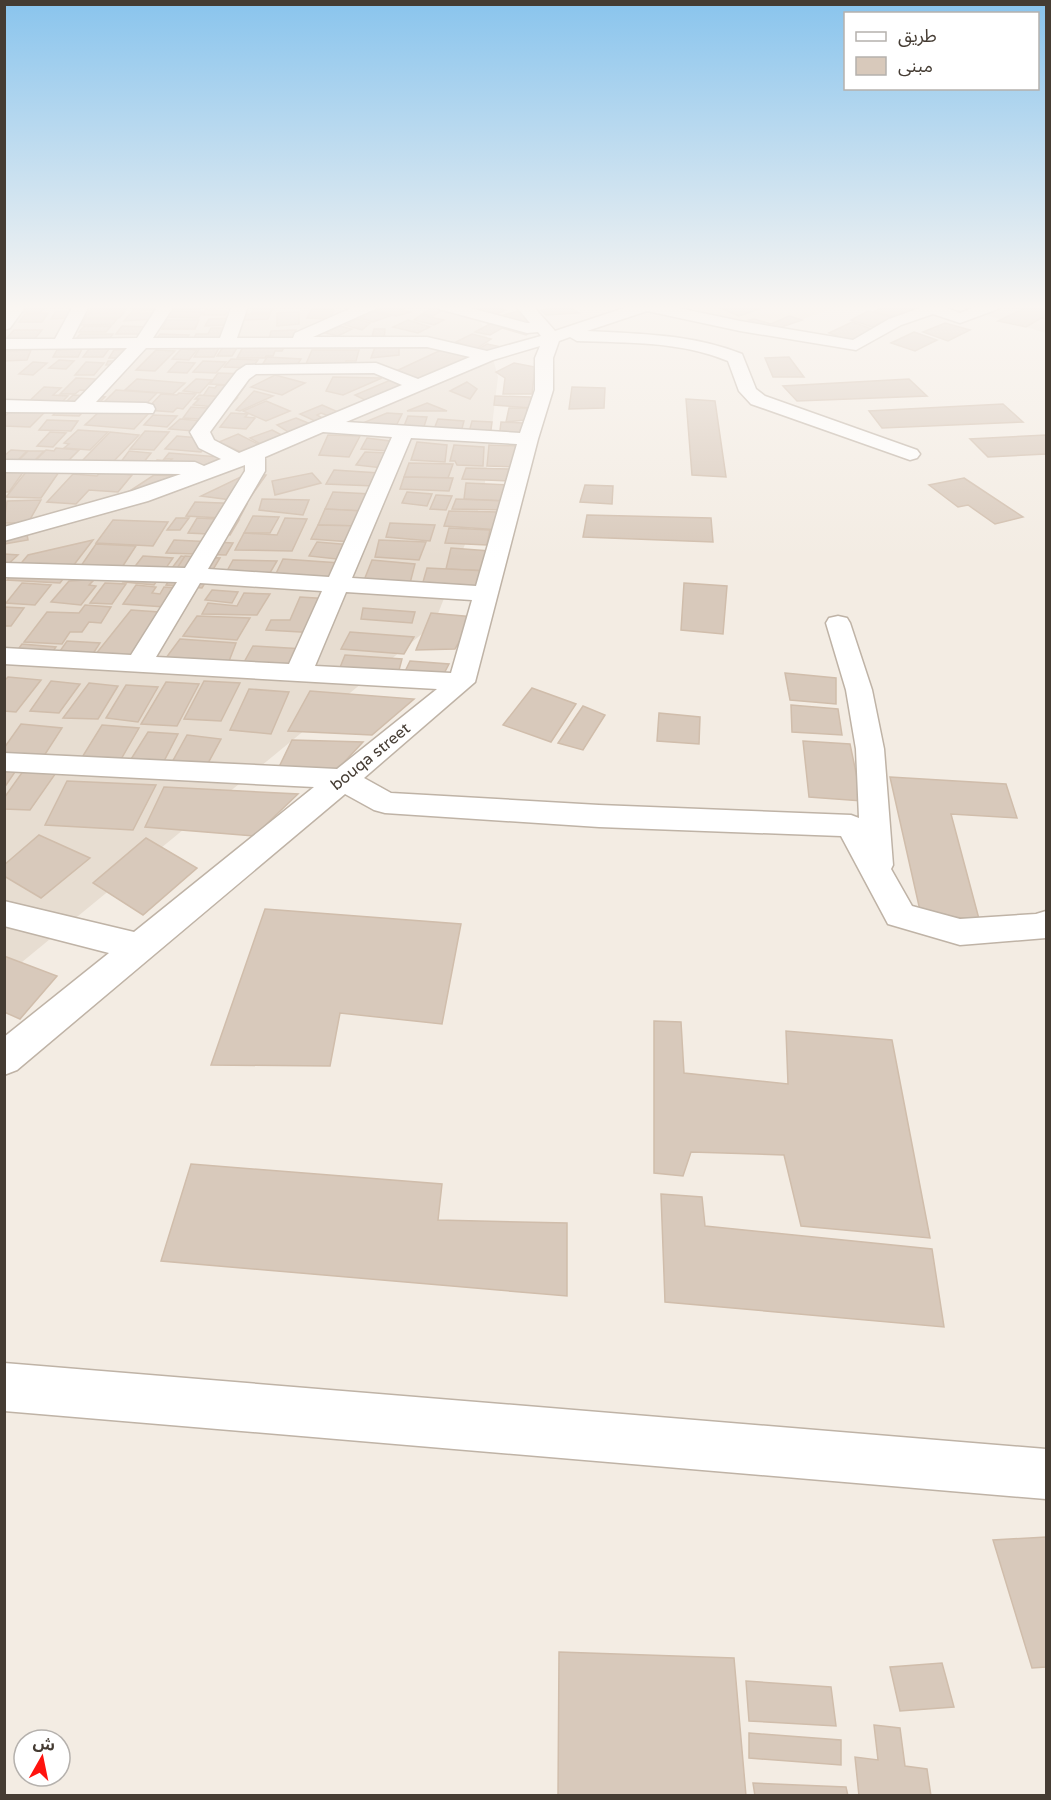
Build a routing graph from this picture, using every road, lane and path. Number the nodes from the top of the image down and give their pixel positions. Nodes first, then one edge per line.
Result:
1 (97, 390) edge
2 (232, 390) edge
3 (405, 390) edge
4 (544, 390) edge
5 (748, 390) edge
6 (6, 396) edge
7 (80, 408) junction
8 (147, 409) dead end
9 (317, 426) junction
10 (403, 433) junction
11 (528, 439) junction
12 (910, 454) dead end
13 (246, 457) junction
14 (4, 466) edge
15 (214, 468) junction
16 (4, 534) edge
17 (4, 570) edge
18 (193, 575) junction
19 (338, 583) junction
20 (486, 594) junction
21 (838, 623) dead end
22 (4, 656) edge
23 (140, 662) junction
24 (299, 672) junction
25 (462, 682) junction
26 (4, 762) edge
27 (342, 778) junction
28 (878, 873) junction
29 (4, 913) edge
30 (1047, 924) edge
31 (139, 947) junction
32 (4, 1059) edge
33 (4, 1388) edge
34 (1047, 1474) edge

1 - 7 street
2 - 13 street
3 - 9 street
4 - 11 street
5 - 12 street
6 - 7 street
7 - 8 street
9 - 10 street
9 - 13 street
10 - 11 street
10 - 19 street
11 - 20 street
13 - 15 street
13 - 18 street
14 - 15 street
15 - 16 street
17 - 18 street
18 - 19 street
18 - 23 street
19 - 20 street
19 - 24 street
20 - 25 street
21 - 28 street
22 - 23 street
23 - 24 street
24 - 25 street
25 - 27 street, bouqa street
26 - 27 street
27 - 28 street
27 - 31 street, bouqa street
28 - 30 street
29 - 31 street
31 - 32 street, bouqa street
33 - 34 street

